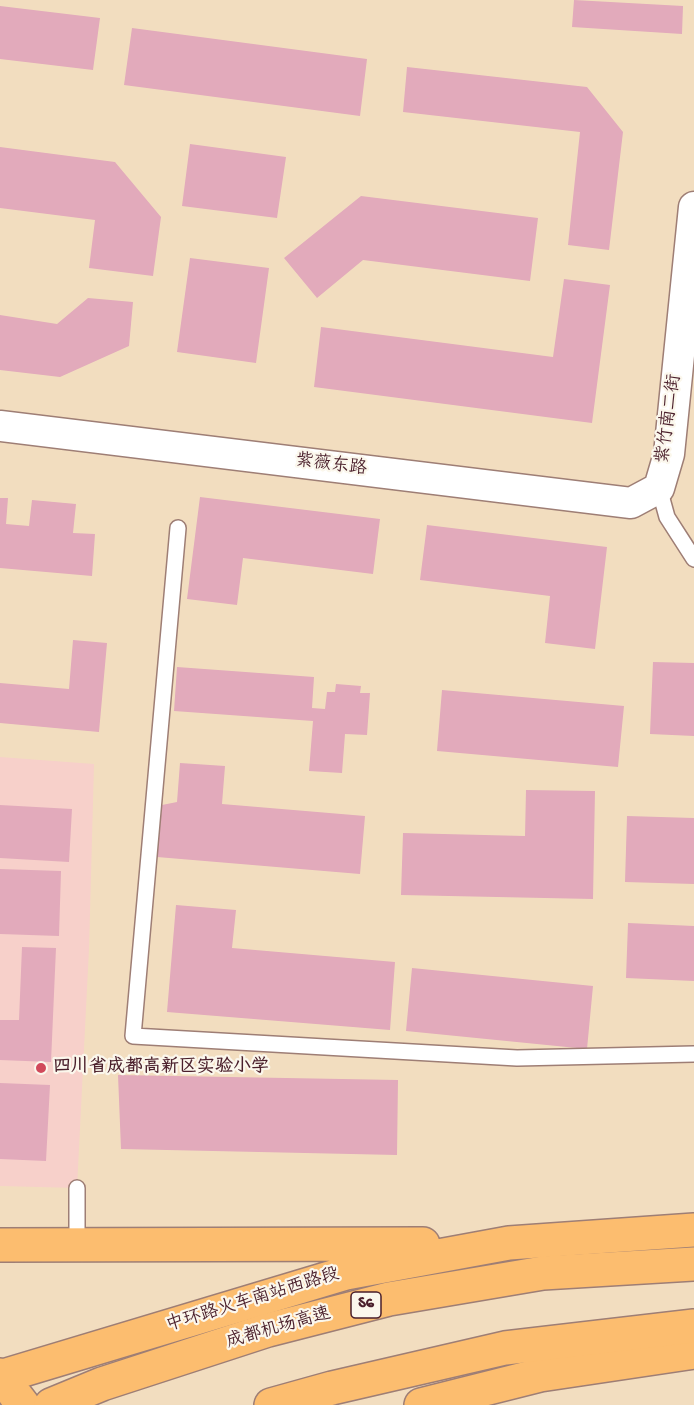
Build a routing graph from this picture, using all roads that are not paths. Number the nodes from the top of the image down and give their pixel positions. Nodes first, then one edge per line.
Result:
1 (694, 207) edge
2 (0, 426) edge
3 (659, 488) junction
4 (178, 528) dead end
5 (694, 559) edge
6 (694, 1054) edge
7 (77, 1188) dead end
8 (694, 1230) edge
9 (509, 1243) junction
10 (0, 1245) edge
11 (77, 1245) junction
12 (694, 1264) edge
13 (694, 1326) edge
14 (694, 1352) edge
15 (1, 1376) edge
16 (23, 1405) edge
17 (51, 1405) edge
18 (271, 1405) edge
19 (421, 1405) edge

1 - 3 street, 紫竹南二街
2 - 3 street, 紫薇东路
3 - 5 lane
4 - 6 lane
7 - 11 lane
8 - 9 main road, 中环路火车南站西路段
9 - 11 main road, 中环路火车南站西路段
9 - 15 main road, 中环路火车南站西路段
10 - 11 main road, 中环路火车南站西路段
12 - 17 main road, 成都机场高速 / S6
13 - 18 main road
14 - 19 main road
15 - 16 main road, 中环路火车南站西路段

